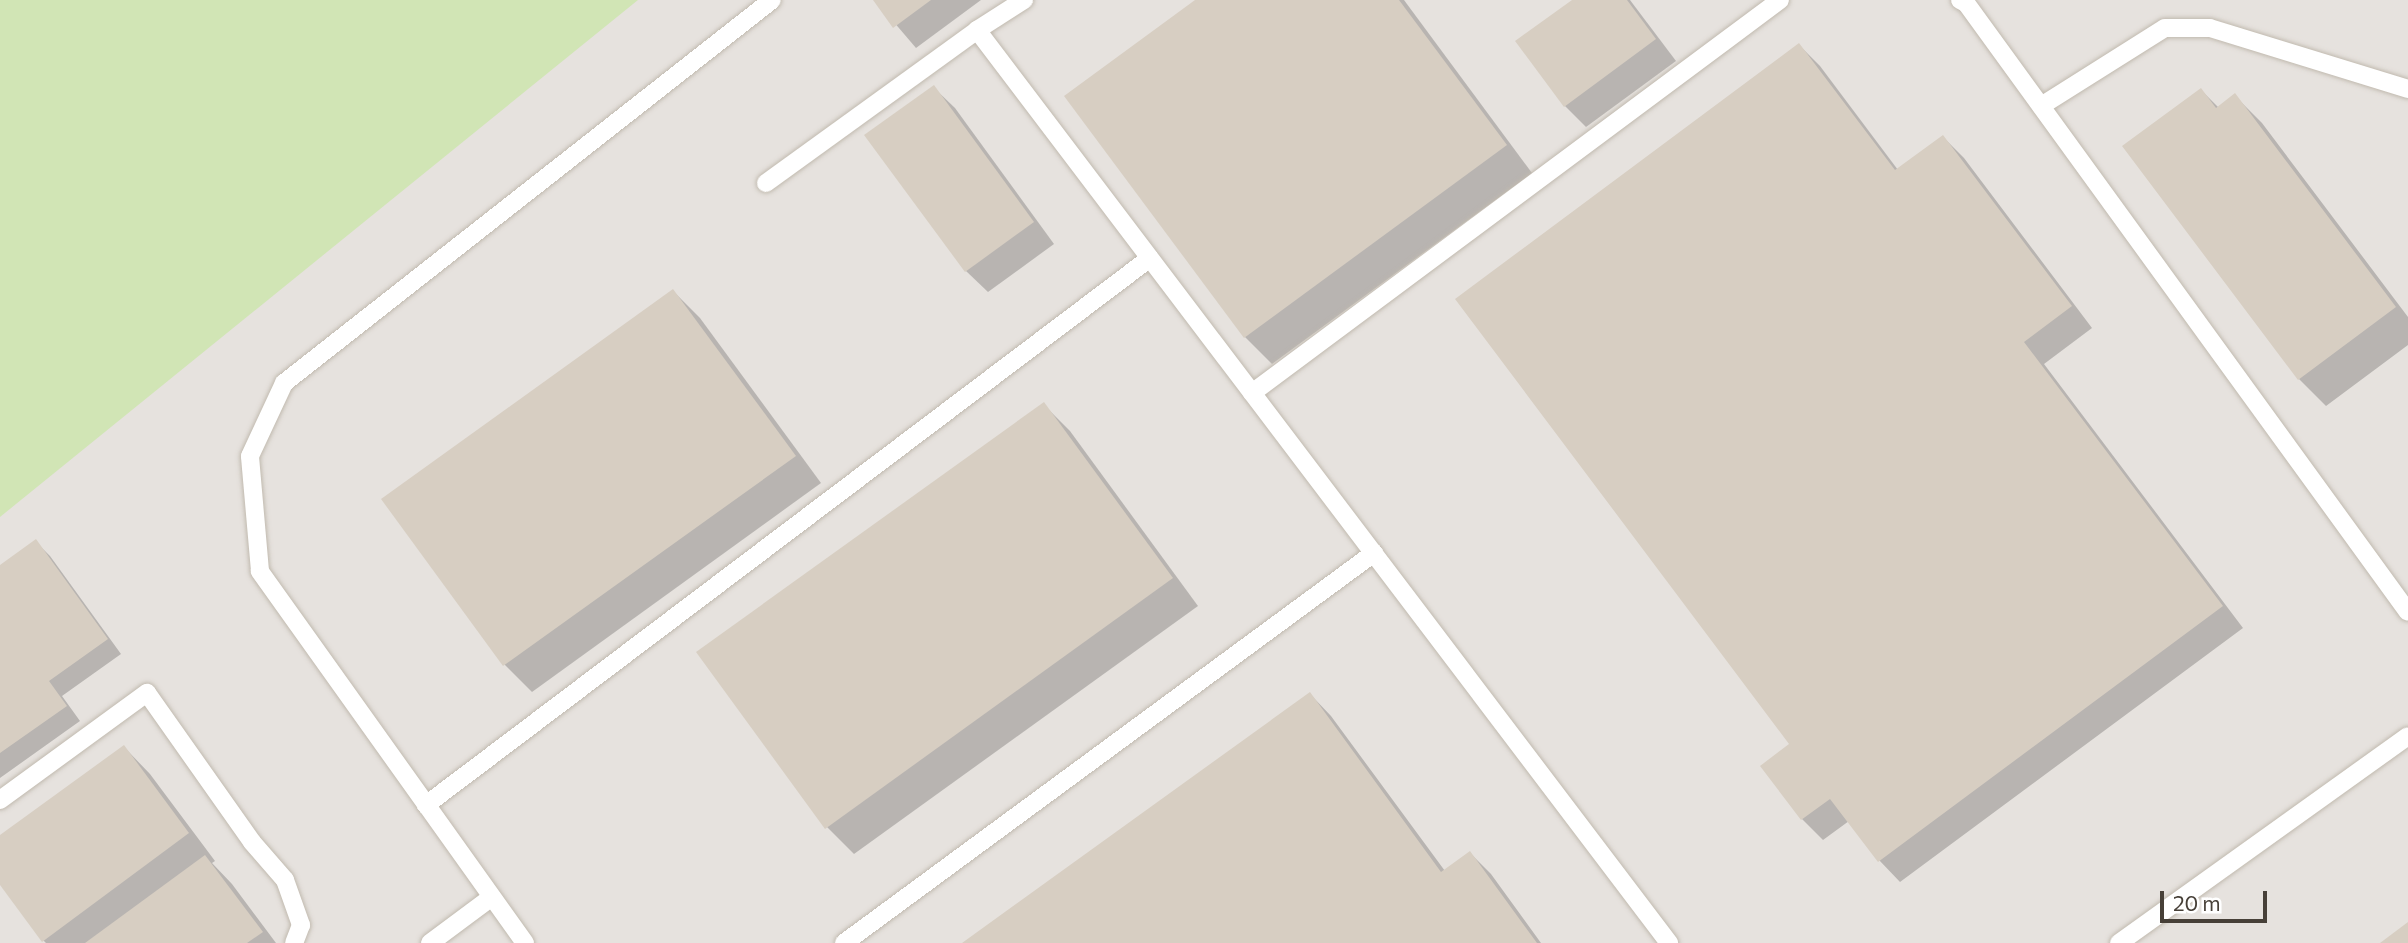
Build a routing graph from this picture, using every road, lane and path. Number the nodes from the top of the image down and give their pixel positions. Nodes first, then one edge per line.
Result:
1 (772, 0) edge
2 (1024, 0) edge
3 (1780, 0) edge
4 (1960, 0) edge
5 (977, 30) junction
6 (2408, 89) edge
7 (2041, 106) junction
8 (766, 183) dead end
9 (1150, 258) junction
10 (1252, 393) junction
11 (1374, 553) junction
12 (2408, 612) edge
13 (2408, 736) edge
14 (0, 800) edge
15 (426, 805) junction
16 (492, 897) junction
17 (294, 943) edge
18 (430, 943) edge
19 (525, 943) edge
20 (844, 943) edge
21 (1669, 943) edge
22 (2119, 943) edge

1 - 15 lane
2 - 5 lane
3 - 10 lane
4 - 7 lane
5 - 8 lane
5 - 9 lane
6 - 7 lane
7 - 12 lane
9 - 10 lane
9 - 15 lane
10 - 11 lane
11 - 20 lane
11 - 21 lane
13 - 22 lane
14 - 17 lane
15 - 16 lane
16 - 18 lane
16 - 19 lane

